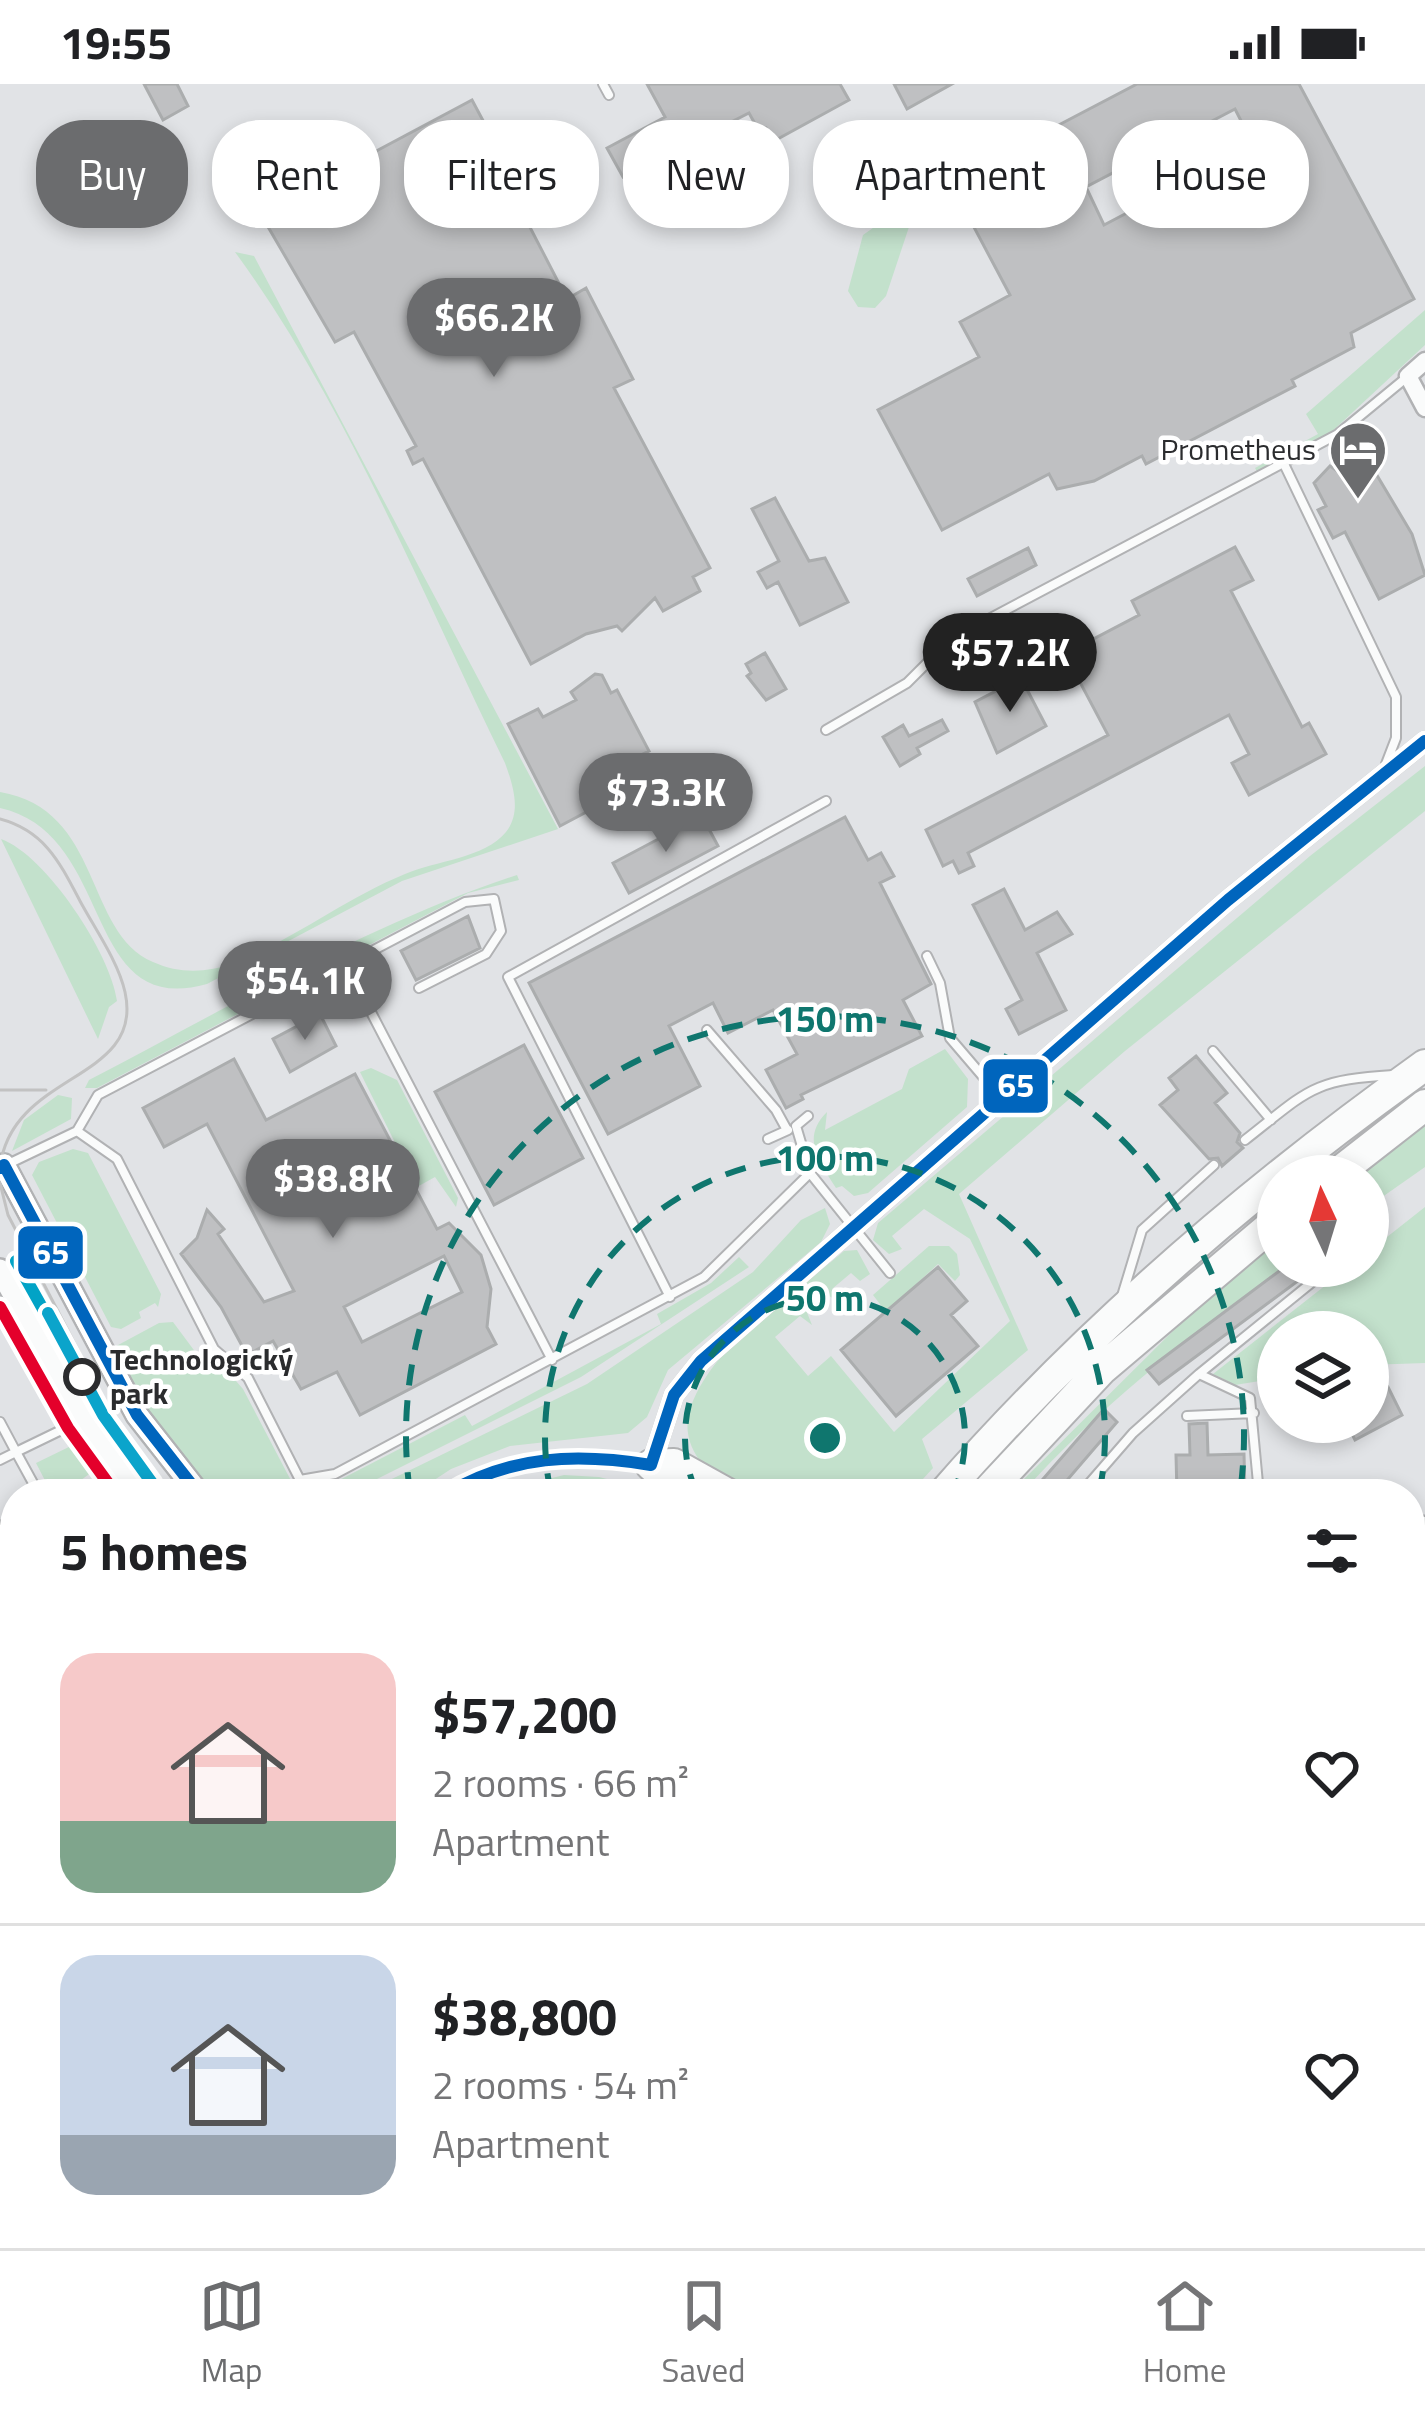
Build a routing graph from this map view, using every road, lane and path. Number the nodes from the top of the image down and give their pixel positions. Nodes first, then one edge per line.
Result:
1 (603, 84) edge
2 (608, 95) dead end
3 (1425, 361) edge
4 (1408, 376) junction
5 (1425, 408) edge
6 (1284, 464) junction
7 (826, 730) dead end
8 (1425, 741) edge
9 (1380, 774) junction
10 (826, 801) dead end
11 (927, 956) dead end
12 (347, 966) junction
13 (419, 988) dead end
14 (707, 1030) dead end
15 (1213, 1051) dead end
16 (1419, 1069) edge
17 (1004, 1101) junction
18 (1425, 1105) edge
19 (808, 1116) dead end
20 (1271, 1120) junction
21 (791, 1128) junction
22 (77, 1131) junction
23 (768, 1139) dead end
24 (1245, 1139) dead end
25 (1361, 1155) edge
26 (1214, 1165) dead end
27 (2, 1166) edge
28 (810, 1173) junction
29 (852, 1229) junction
30 (1257, 1238) edge
31 (0, 1270) edge
32 (890, 1273) dead end
33 (1306, 1287) edge
34 (670, 1297) junction
35 (1120, 1310) junction
36 (552, 1360) junction
37 (1199, 1374) junction
38 (1254, 1413) junction
39 (1187, 1416) dead end
40 (84, 1419) junction
41 (0, 1422) edge
42 (16, 1452) junction
43 (977, 1454) junction
44 (0, 1460) edge
45 (651, 1465) junction
46 (31, 1479) edge
47 (127, 1479) edge
48 (187, 1479) edge
49 (299, 1479) edge
50 (306, 1479) edge
51 (475, 1479) edge
52 (667, 1479) edge
53 (701, 1479) edge
54 (943, 1479) edge
55 (956, 1479) edge
56 (999, 1479) edge
57 (1093, 1479) edge
58 (1258, 1479) edge

1 - 2 lane
3 - 4 street
4 - 5 street
4 - 6 lane
6 - 7 lane
6 - 9 lane
8 - 9 street
9 - 17 street
10 - 34 lane
11 - 17 lane
12 - 13 lane
12 - 22 lane
12 - 36 lane
14 - 21 lane
15 - 20 lane
16 - 20 lane
16 - 35 highway
17 - 29 street
18 - 25 highway
19 - 21 lane
20 - 24 lane
21 - 23 lane
21 - 28 lane
22 - 27 lane
22 - 49 lane
26 - 35 lane
27 - 48 street
28 - 29 lane
28 - 34 lane
29 - 32 lane
29 - 45 street
30 - 56 highway
31 - 40 street
33 - 37 lane
34 - 36 lane
35 - 43 highway
36 - 50 lane
37 - 38 lane
37 - 57 lane
38 - 39 lane
38 - 58 lane
40 - 42 lane
40 - 47 street
41 - 42 lane
42 - 44 lane
42 - 46 lane
43 - 54 highway
43 - 55 highway
45 - 51 lane
45 - 52 highway
45 - 53 highway

